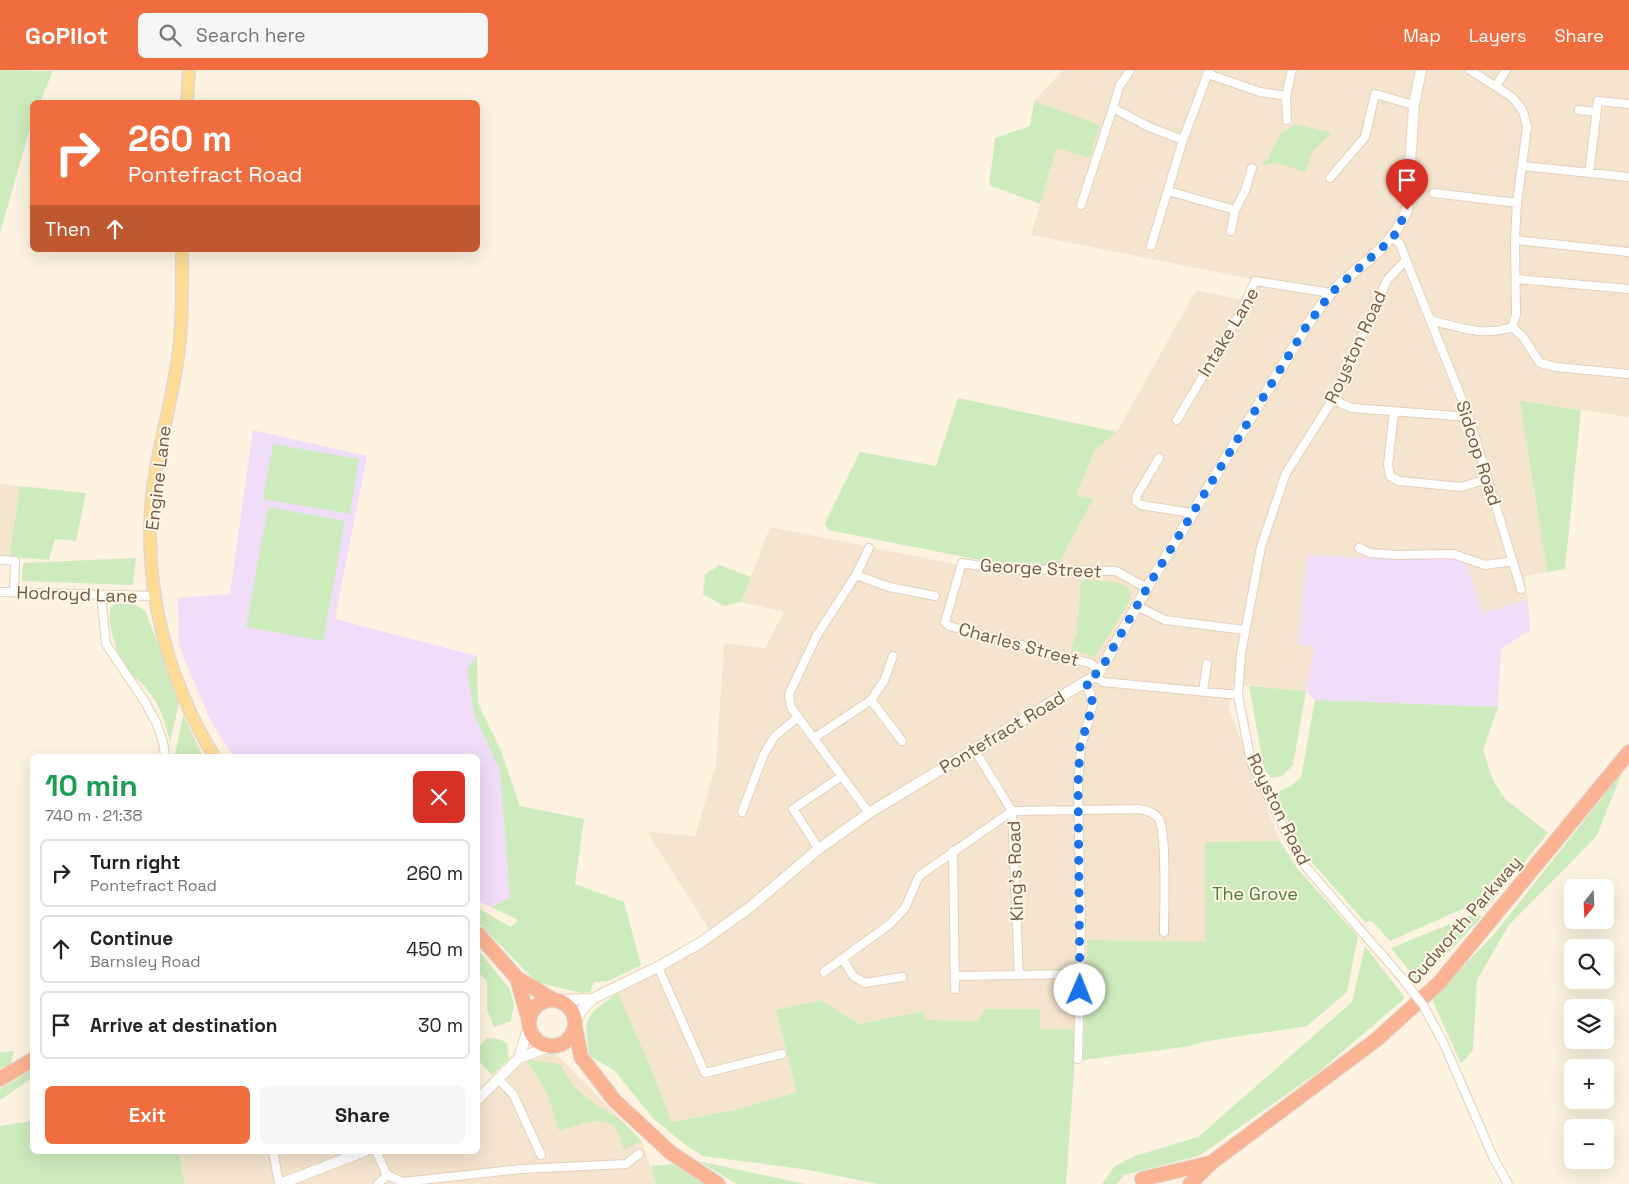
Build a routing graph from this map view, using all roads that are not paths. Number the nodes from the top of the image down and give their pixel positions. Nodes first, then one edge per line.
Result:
1 (189, 70) edge
2 (1130, 70) edge
3 (1292, 70) edge
4 (1421, 70) edge
5 (1470, 70) edge
6 (1506, 70) edge
7 (1209, 72) edge
8 (1496, 86) junction
9 (1286, 96) junction
10 (187, 100) edge
11 (1629, 104) edge
12 (1414, 105) junction
13 (1113, 108) junction
14 (1579, 110) dead end
15 (1596, 112) junction
16 (1287, 120) dead end
17 (1184, 140) junction
18 (1523, 166) junction
19 (1252, 168) dead end
20 (1589, 173) junction
21 (1629, 177) edge
22 (1330, 178) dead end
23 (1168, 191) junction
24 (1434, 193) dead end
25 (1517, 203) junction
26 (1081, 205) dead end
27 (1235, 210) junction
28 (1231, 231) dead end
29 (1393, 238) junction
30 (1515, 240) junction
31 (1151, 246) dead end
32 (182, 252) edge
33 (1629, 252) edge
34 (1406, 260) junction
35 (1516, 279) junction
36 (1629, 289) edge
37 (1331, 293) junction
38 (1430, 320) junction
39 (1512, 327) junction
40 (1629, 374) edge
41 (1335, 396) junction
42 (1394, 412) junction
43 (1470, 417) junction
44 (1177, 420) dead end
45 (1159, 458) dead end
46 (1488, 480) junction
47 (1192, 513) junction
48 (869, 548) dead end
49 (1359, 548) dead end
50 (0, 560) edge
51 (1513, 561) junction
52 (856, 575) junction
53 (1147, 588) junction
54 (1521, 589) dead end
55 (0, 592) edge
56 (14, 592) junction
57 (101, 596) junction
58 (154, 596) junction
59 (935, 596) dead end
60 (1138, 606) junction
61 (947, 615) joint
62 (1245, 630) junction
63 (893, 656) dead end
64 (1207, 664) dead end
65 (1094, 676) junction
66 (1203, 691) junction
67 (1238, 695) junction
68 (871, 700) junction
69 (798, 717) junction
70 (814, 738) junction
71 (902, 741) dead end
72 (974, 749) junction
73 (1629, 752) edge
74 (165, 754) edge
75 (213, 754) edge
76 (842, 776) junction
77 (1079, 809) junction
78 (1012, 811) junction
79 (742, 812) dead end
80 (870, 813) junction
81 (819, 849) junction
82 (953, 851) junction
83 (1164, 932) dead end
84 (480, 936) edge
85 (842, 959) junction
86 (658, 967) junction
87 (824, 972) dead end
88 (1081, 974) junction
89 (1019, 975) junction
90 (955, 976) junction
91 (902, 977) dead end
92 (517, 978) junction
93 (956, 989) dead end
94 (592, 999) junction
95 (555, 1000) junction
96 (529, 1024) junction
97 (575, 1025) junction
98 (553, 1046) junction
99 (782, 1054) dead end
100 (581, 1057) junction
101 (519, 1058) junction
102 (1078, 1059) dead end
103 (30, 1061) edge
104 (0, 1078) edge
105 (498, 1079) junction
106 (480, 1097) edge
107 (274, 1154) edge
108 (357, 1154) edge
109 (377, 1154) edge
110 (639, 1154) dead end
111 (541, 1155) dead end
112 (1211, 1163) junction
113 (387, 1175) junction
114 (1136, 1181) edge
115 (280, 1184) edge
116 (378, 1184) edge
117 (718, 1184) edge
118 (1161, 1184) edge
119 (1190, 1184) edge
120 (1508, 1184) edge

1 - 10 main road
2 - 13 street
3 - 9 street
4 - 12 street
5 - 8 street
6 - 8 street
7 - 9 street
7 - 17 street
8 - 18 street
9 - 16 street
11 - 15 street
12 - 22 street
12 - 29 street
13 - 17 street
13 - 26 street
14 - 15 street
15 - 20 street
17 - 23 street
18 - 20 street
18 - 25 street
19 - 27 street
20 - 21 street
23 - 27 street
23 - 31 street
24 - 25 street
25 - 30 street
27 - 28 street
29 - 34 street
29 - 37 street, Pontefract Road
30 - 33 street
30 - 35 street
32 - 58 main road, Engine Lane
34 - 38 street, Sidcop Road
34 - 41 street, Royston Road
35 - 36 street
35 - 39 street
37 - 44 street, Intake Lane
37 - 47 street, Pontefract Road
38 - 39 street
38 - 43 street, Sidcop Road
39 - 40 street
41 - 42 street
41 - 62 street, Royston Road
42 - 43 street
42 - 46 street
43 - 46 street, Sidcop Road
45 - 47 street
46 - 51 street, Sidcop Road
47 - 53 street, Pontefract Road
48 - 52 street
49 - 51 street
50 - 56 street
51 - 54 street, Sidcop Road
52 - 59 street
52 - 69 street
53 - 60 street, Pontefract Road
53 - 61 street, George Street
55 - 56 street, Hodroyd Lane
56 - 57 street, Hodroyd Lane
57 - 58 street, Hodroyd Lane
57 - 74 street
58 - 75 main road, Engine Lane
60 - 62 street
60 - 65 street, Pontefract Road
61 - 65 street, Charles Street
62 - 67 street, Royston Road
63 - 68 street
64 - 66 street
65 - 66 street
65 - 72 street, Pontefract Road
65 - 77 street
66 - 67 street
67 - 120 street, Royston Road, bridge
68 - 70 street
68 - 71 street
69 - 70 street
69 - 79 street
70 - 76 street
72 - 78 street, King's Road
72 - 80 street, Pontefract Road
73 - 112 highway, Cudworth Parkway
76 - 80 street
76 - 81 street
77 - 78 street
77 - 83 street
77 - 88 street
78 - 82 street
78 - 89 street, King's Road
80 - 81 street, Pontefract Road
81 - 86 street, Pontefract Road
82 - 85 street
82 - 90 street
84 - 92 highway
85 - 87 street
85 - 91 street
86 - 94 street, Pontefract Road
86 - 99 street
88 - 89 street
88 - 102 street
89 - 90 street
90 - 93 street
92 - 95 highway
92 - 96 highway
94 - 95 street, Pontefract Road
94 - 97 street, Pontefract Road
95 - 96 highway
95 - 97 highway
96 - 98 highway
96 - 101 street
97 - 98 highway
97 - 100 highway
98 - 100 highway
98 - 101 street
100 - 117 highway
101 - 105 street
103 - 104 highway
105 - 106 street
105 - 111 street
107 - 115 street
108 - 115 street
109 - 113 street
110 - 113 street
112 - 114 highway, Cudworth Parkway
112 - 119 highway, Cudworth Parkway
113 - 116 street
114 - 118 highway, Cudworth Parkway

